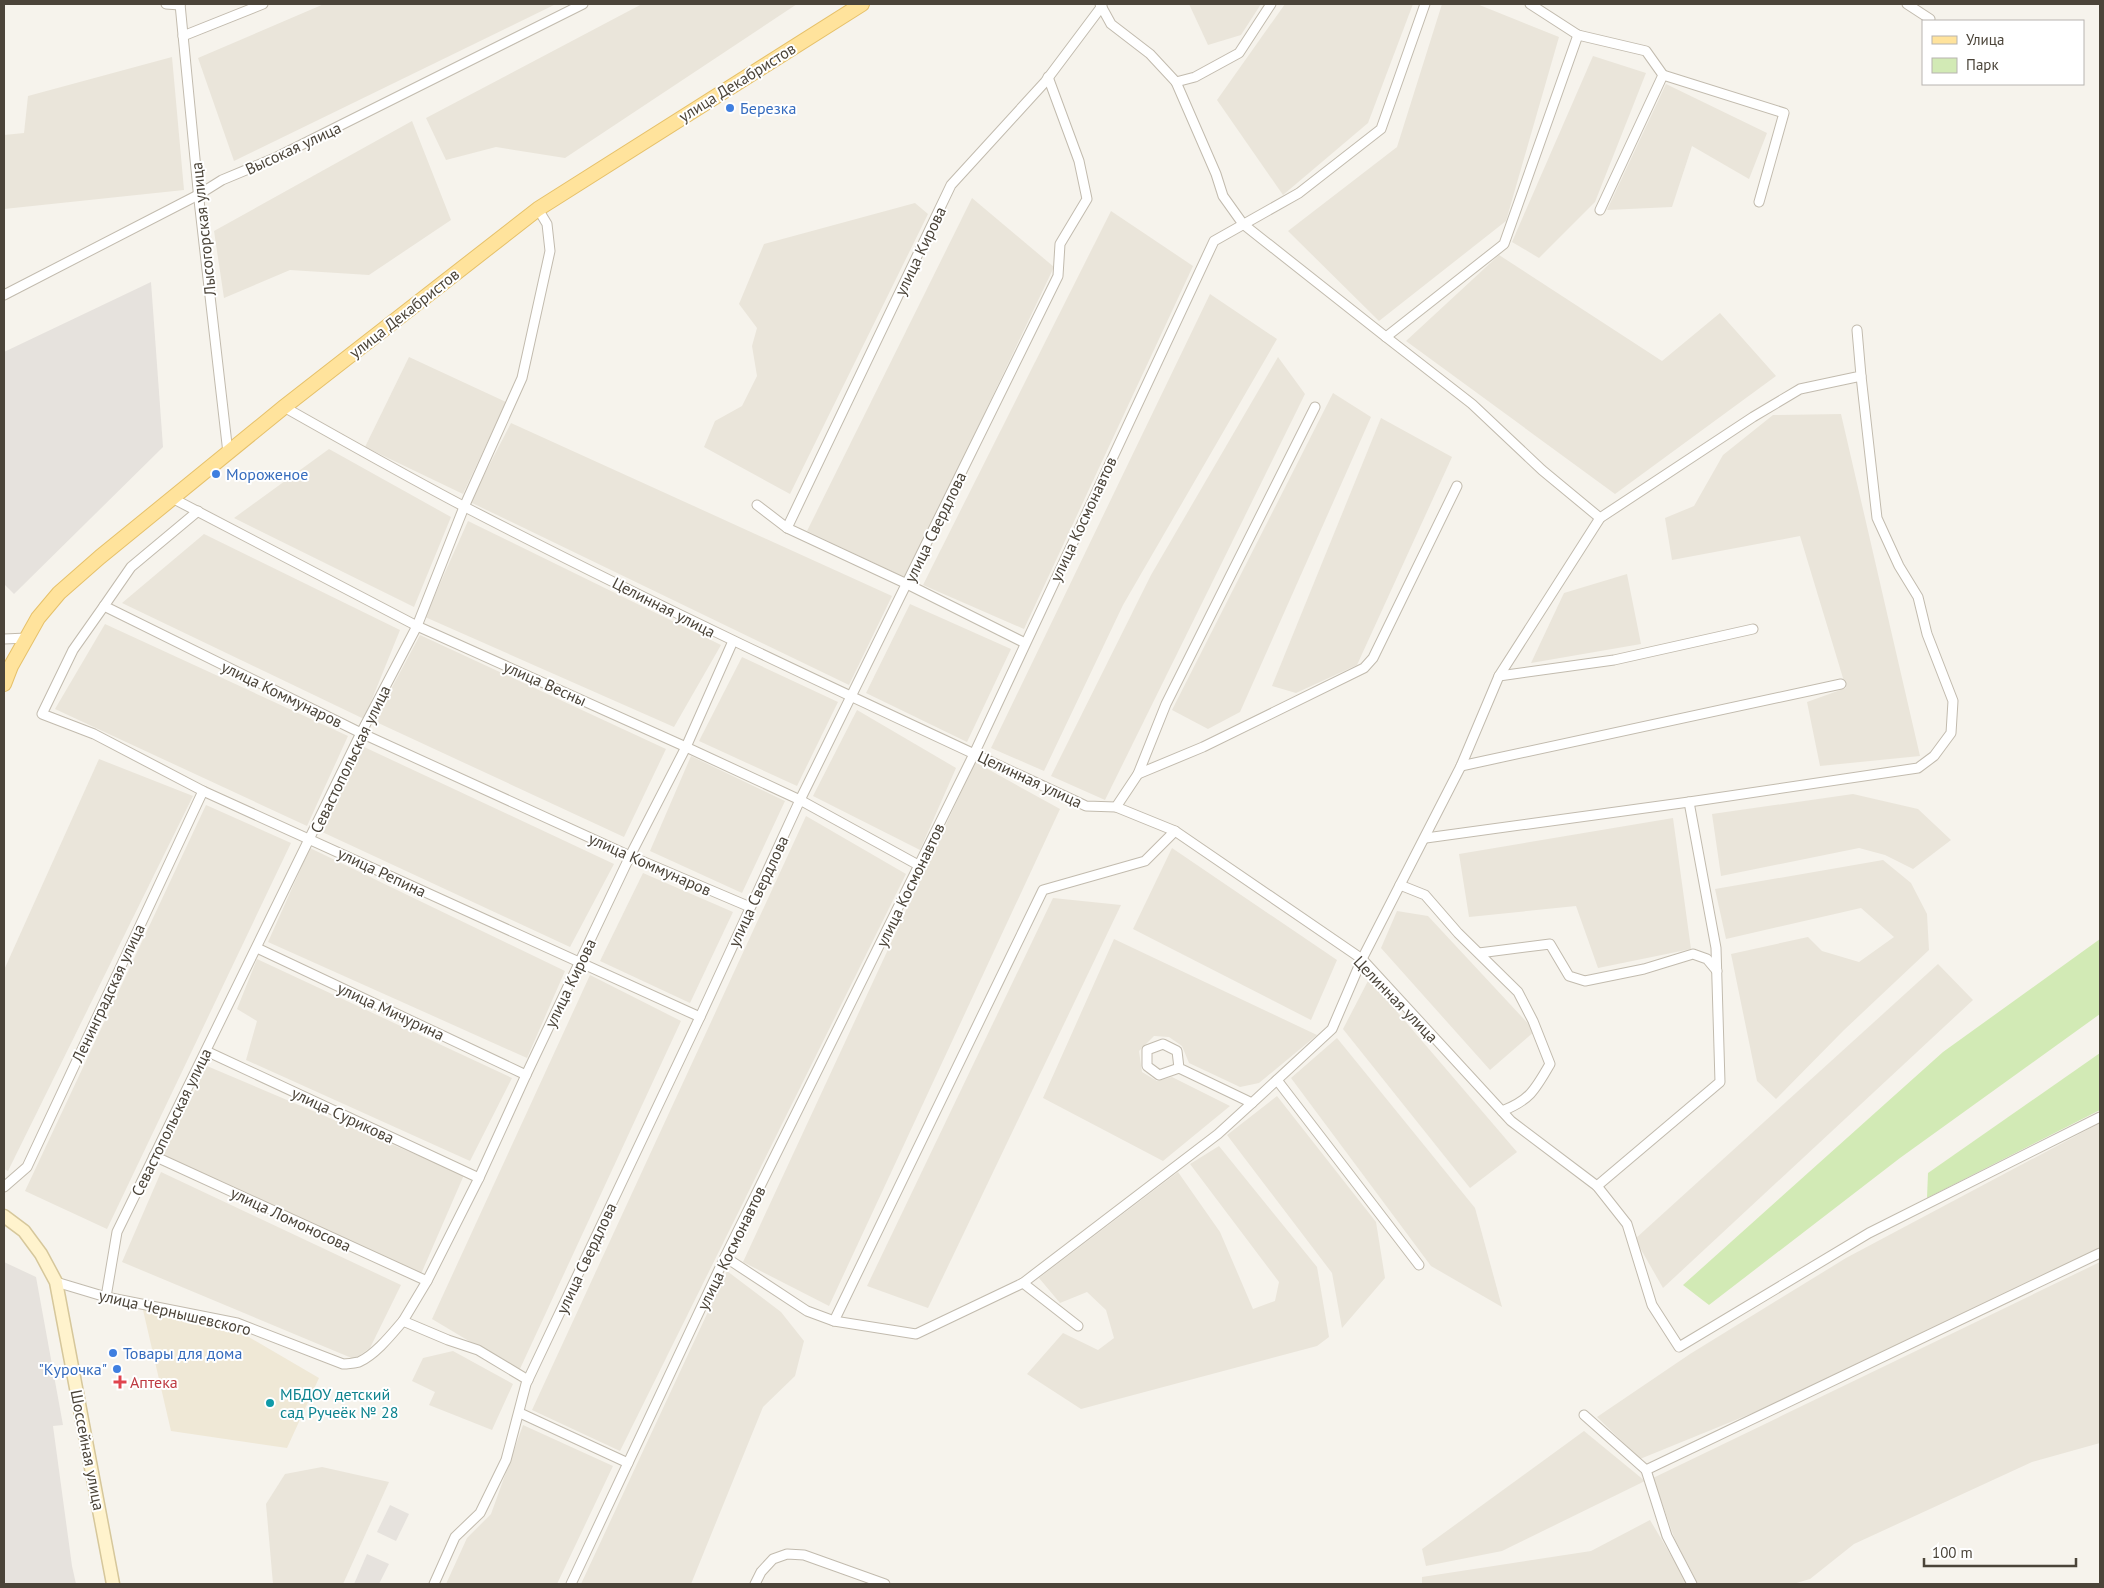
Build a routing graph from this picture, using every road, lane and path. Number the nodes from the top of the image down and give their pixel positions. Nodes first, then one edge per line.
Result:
1 (166, 4) edge
2 (180, 4) edge
3 (262, 4) edge
4 (583, 4) edge
5 (862, 4) edge
6 (1271, 4) edge
7 (1425, 4) edge
8 (1530, 4) edge
9 (1907, 4) edge
10 (1101, 5) edge
11 (1930, 19) dead end
12 (1578, 35) junction
13 (183, 36) junction
14 (1663, 75) junction
15 (1048, 77) junction
16 (1176, 82) junction
17 (198, 195) junction
18 (1759, 202) dead end
19 (538, 209) junction
20 (1600, 210) dead end
21 (1242, 224) junction
22 (4, 295) edge
23 (1857, 330) dead end
24 (1386, 337) junction
25 (1861, 376) junction
26 (284, 407) junction
27 (1315, 407) dead end
28 (228, 453) junction
29 (1457, 486) dead end
30 (172, 498) junction
31 (756, 505) dead end
32 (464, 507) junction
33 (198, 511) junction
34 (1600, 518) junction
35 (787, 528) junction
36 (907, 584) junction
37 (104, 606) junction
38 (417, 626) junction
39 (1753, 629) dead end
40 (27, 638) junction
41 (4, 639) edge
42 (733, 641) junction
43 (1025, 643) junction
44 (1499, 676) junction
45 (4, 684) edge
46 (1842, 684) dead end
47 (851, 698) junction
48 (361, 733) junction
49 (686, 746) junction
50 (974, 754) junction
51 (1461, 766) junction
52 (1138, 774) junction
53 (203, 791) junction
54 (800, 800) junction
55 (1689, 802) junction
56 (1116, 806) junction
57 (1175, 831) junction
58 (1426, 838) junction
59 (310, 839) junction
60 (630, 856) junction
61 (920, 866) junction
62 (1400, 886) junction
63 (750, 907) junction
64 (257, 948) junction
65 (1479, 953) junction
66 (1362, 959) junction
67 (580, 962) junction
68 (1717, 971) junction
69 (700, 1017) junction
70 (206, 1051) junction
71 (1179, 1068) dead end
72 (526, 1075) junction
73 (1277, 1080) junction
74 (1252, 1103) junction
75 (1502, 1111) junction
76 (2100, 1117) edge
77 (154, 1156) junction
78 (480, 1178) junction
79 (1597, 1186) junction
80 (4, 1187) edge
81 (4, 1216) edge
82 (2100, 1253) edge
83 (725, 1257) junction
84 (1419, 1265) dead end
85 (56, 1282) junction
86 (427, 1282) junction
87 (1023, 1283) junction
88 (106, 1297) junction
89 (403, 1321) junction
90 (834, 1321) junction
91 (1078, 1326) dead end
92 (528, 1380) junction
93 (520, 1413) junction
94 (1584, 1415) dead end
95 (628, 1463) junction
96 (1646, 1470) junction
97 (113, 1584) edge
98 (434, 1584) edge
99 (570, 1584) edge
100 (755, 1584) edge
101 (885, 1584) edge
102 (1692, 1584) edge

1 - 2 street
2 - 13 street, Лысогорская улица
3 - 13 street
4 - 17 street, Высокая улица
5 - 19 main road, улица Декабристов
6 - 16 street
7 - 21 street, улица Космонавтов
8 - 12 street
9 - 11 street
10 - 15 street, улица Кирова
10 - 16 street
12 - 14 street
12 - 24 street
13 - 17 street, Лысогорская улица
14 - 18 street
14 - 20 street
15 - 35 street, улица Кирова
15 - 36 street, улица Свердлова
16 - 21 street
17 - 22 street, Высокая улица
17 - 28 street, Лысогорская улица
19 - 26 main road, улица Декабристов
19 - 32 street, Севастопольская улица
21 - 24 street
21 - 43 street, улица Космонавтов
23 - 25 street
24 - 34 street
25 - 34 street
25 - 55 street
26 - 28 main road, улица Декабристов
26 - 32 street, Целинная улица
27 - 52 street
28 - 30 main road, улица Декабристов
29 - 52 street
30 - 33 street, улица Весны
30 - 40 main road, улица Декабристов
31 - 35 street
32 - 38 street, Севастопольская улица
32 - 42 street, Целинная улица
33 - 37 street
33 - 38 street, улица Весны
34 - 44 street
35 - 36 street
36 - 43 street
36 - 47 street, улица Свердлова
37 - 48 street, улица Коммунаров
37 - 53 street, улица Репина
38 - 48 street, Севастопольская улица
38 - 49 street, улица Весны
39 - 44 street
40 - 41 street
40 - 45 main road, улица Декабристов
42 - 47 street, Целинная улица
42 - 49 street, улица Кирова
43 - 50 street, улица Космонавтов
44 - 51 street
46 - 51 street
47 - 50 street, Целинная улица
47 - 54 street, улица Свердлова
48 - 59 street, Севастопольская улица
48 - 60 street, улица Коммунаров
49 - 54 street, улица Весны
49 - 60 street, улица Кирова
50 - 56 street, Целинная улица
50 - 61 street, улица Космонавтов
51 - 58 street
52 - 56 street
53 - 59 street, улица Репина
53 - 80 street, Ленинградская улица
54 - 61 street, улица Весны
54 - 63 street, улица Свердлова
55 - 58 street
55 - 68 street
56 - 57 street, Целинная улица
57 - 66 street, Целинная улица
57 - 90 street
58 - 62 street
59 - 64 street, Севастопольская улица
59 - 67 street, улица Репина
60 - 63 street, улица Коммунаров
60 - 67 street, улица Кирова
61 - 83 street, улица Космонавтов
62 - 65 street
62 - 66 street
63 - 69 street, улица Свердлова
64 - 70 street, Севастопольская улица
64 - 72 street, улица Мичурина
65 - 68 street
65 - 75 street
66 - 73 street
66 - 75 street, Целинная улица
67 - 69 street, улица Репина
67 - 72 street, улица Кирова
68 - 79 street
69 - 92 street, улица Свердлова
70 - 77 street, Севастопольская улица
70 - 78 street, улица Сурикова
71 - 74 street
72 - 78 street, улица Кирова
73 - 74 street
73 - 84 street
74 - 87 street
75 - 79 street, Целинная улица
76 - 79 street, Целинная улица
77 - 86 street, улица Ломоносова
77 - 88 street, Севастопольская улица
78 - 86 street, улица Кирова
81 - 85 street, Шоссейная улица
82 - 96 street
83 - 90 street
83 - 95 street, улица Космонавтов
85 - 88 street, улица Чернышевского
85 - 97 street, Шоссейная улица
86 - 89 street, улица Кирова
87 - 90 street
87 - 91 street
88 - 89 street, улица Чернышевского
89 - 92 street
92 - 93 street, улица Свердлова
93 - 95 street
93 - 98 street, улица Свердлова
94 - 96 street
95 - 99 street, улица Космонавтов
96 - 102 street
100 - 101 street

